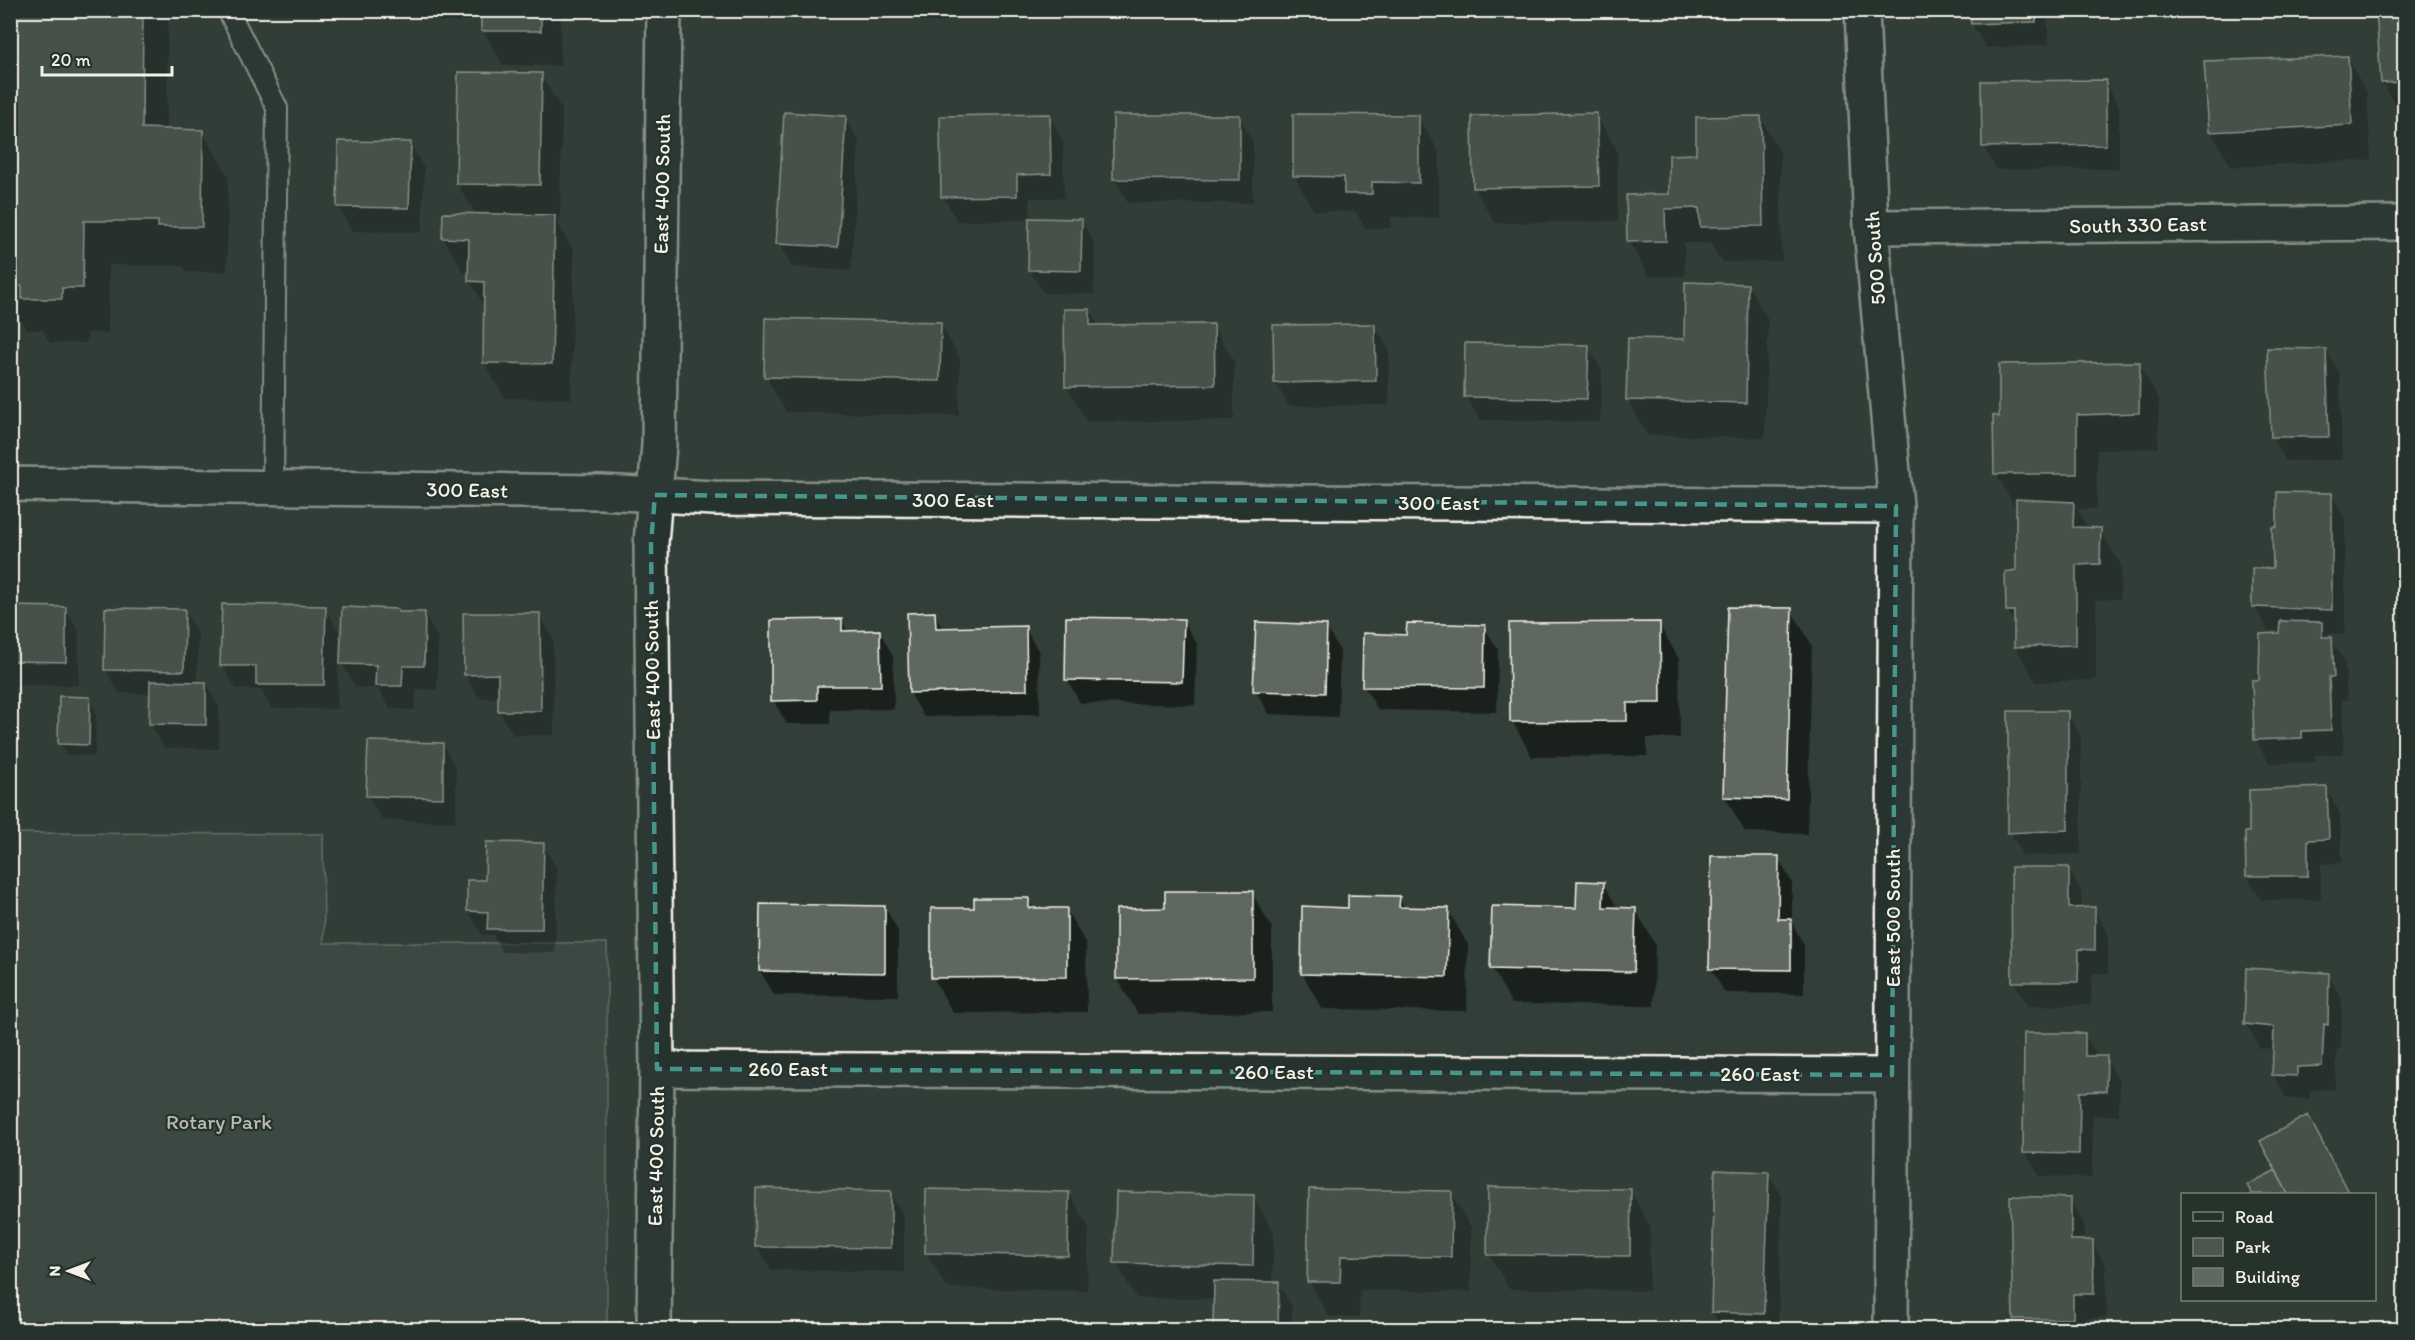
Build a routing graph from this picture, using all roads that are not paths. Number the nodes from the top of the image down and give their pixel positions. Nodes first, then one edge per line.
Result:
1 (228, 10) edge
2 (664, 10) edge
3 (1862, 10) edge
4 (2404, 223) edge
5 (1871, 227) junction
6 (10, 484) edge
7 (273, 487) junction
8 (655, 495) junction
9 (1896, 506) junction
10 (657, 1069) junction
11 (1892, 1075) junction
12 (654, 1329) edge
13 (1890, 1329) edge

1 - 7 lane
2 - 8 street, East 400 South
3 - 5 street, 500 South
4 - 5 street, South 330 East
5 - 9 street, 500 South
6 - 7 street, 300 East
7 - 8 street, 300 East
8 - 9 street, 300 East
8 - 10 street, East 400 South
9 - 11 street, East 500 South
10 - 11 street, 260 East
10 - 12 street, East 400 South
11 - 13 street, East 500 South

